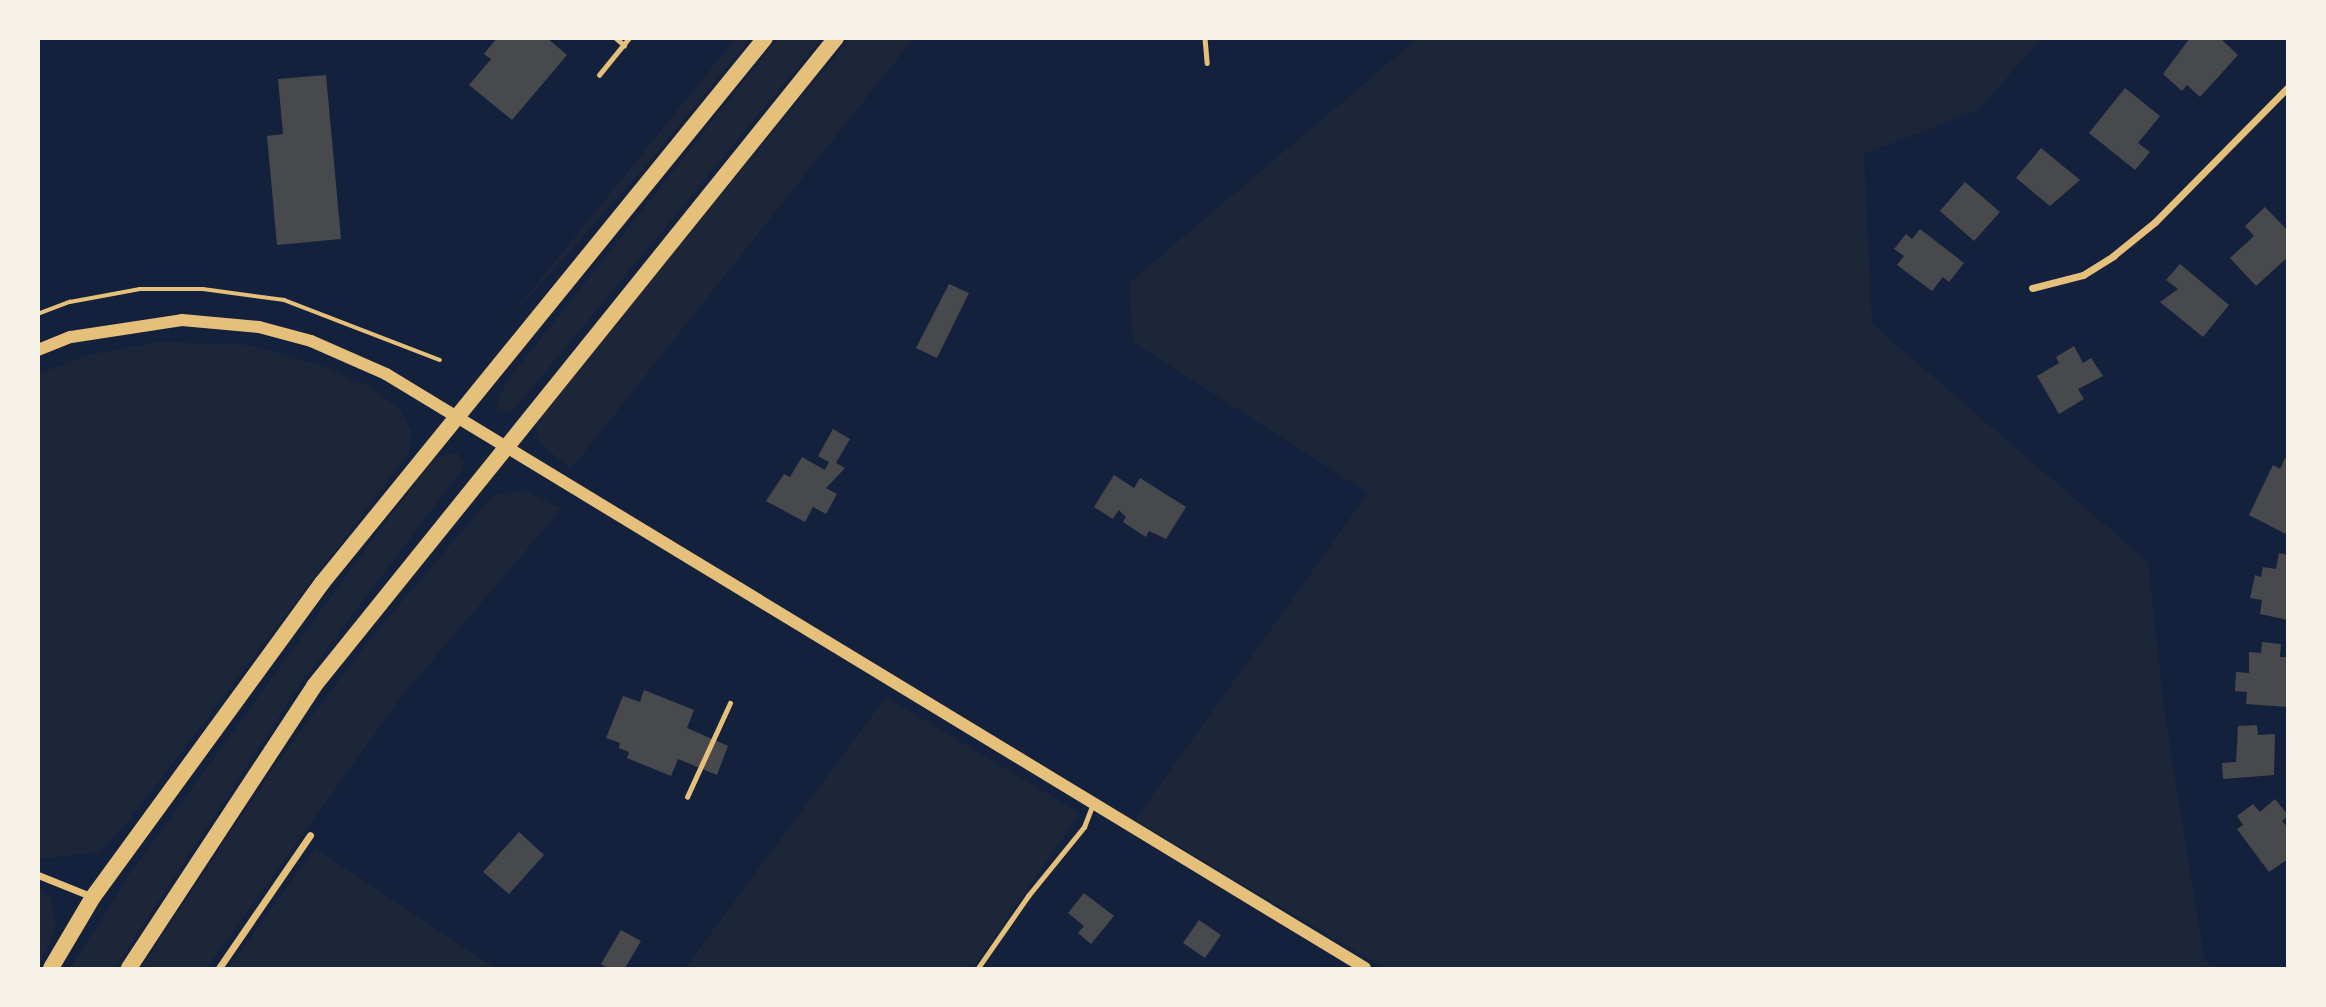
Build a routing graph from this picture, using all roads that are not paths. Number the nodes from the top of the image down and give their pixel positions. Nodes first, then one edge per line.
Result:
1 (616, 38) edge
2 (629, 38) edge
3 (765, 38) edge
4 (836, 38) edge
5 (1205, 38) edge
6 (624, 45) junction
7 (1207, 63) dead end
8 (599, 75) dead end
9 (2287, 87) edge
10 (2032, 288) dead end
11 (38, 351) edge
12 (455, 416) junction
13 (502, 448) junction
14 (730, 703) dead end
15 (687, 797) dead end
16 (1094, 803) junction
17 (310, 835) dead end
18 (38, 875) edge
19 (93, 897) junction
20 (51, 968) edge
21 (129, 968) edge
22 (219, 968) edge
23 (978, 968) edge
24 (1365, 968) edge

1 - 6 lane
2 - 6 lane
3 - 12 highway
4 - 13 highway
5 - 7 lane
6 - 8 lane
9 - 10 street
11 - 12 street
12 - 13 street
12 - 19 highway
13 - 16 street
13 - 21 highway
14 - 15 lane
16 - 23 lane
16 - 24 street
17 - 22 street
18 - 19 street
19 - 20 highway

